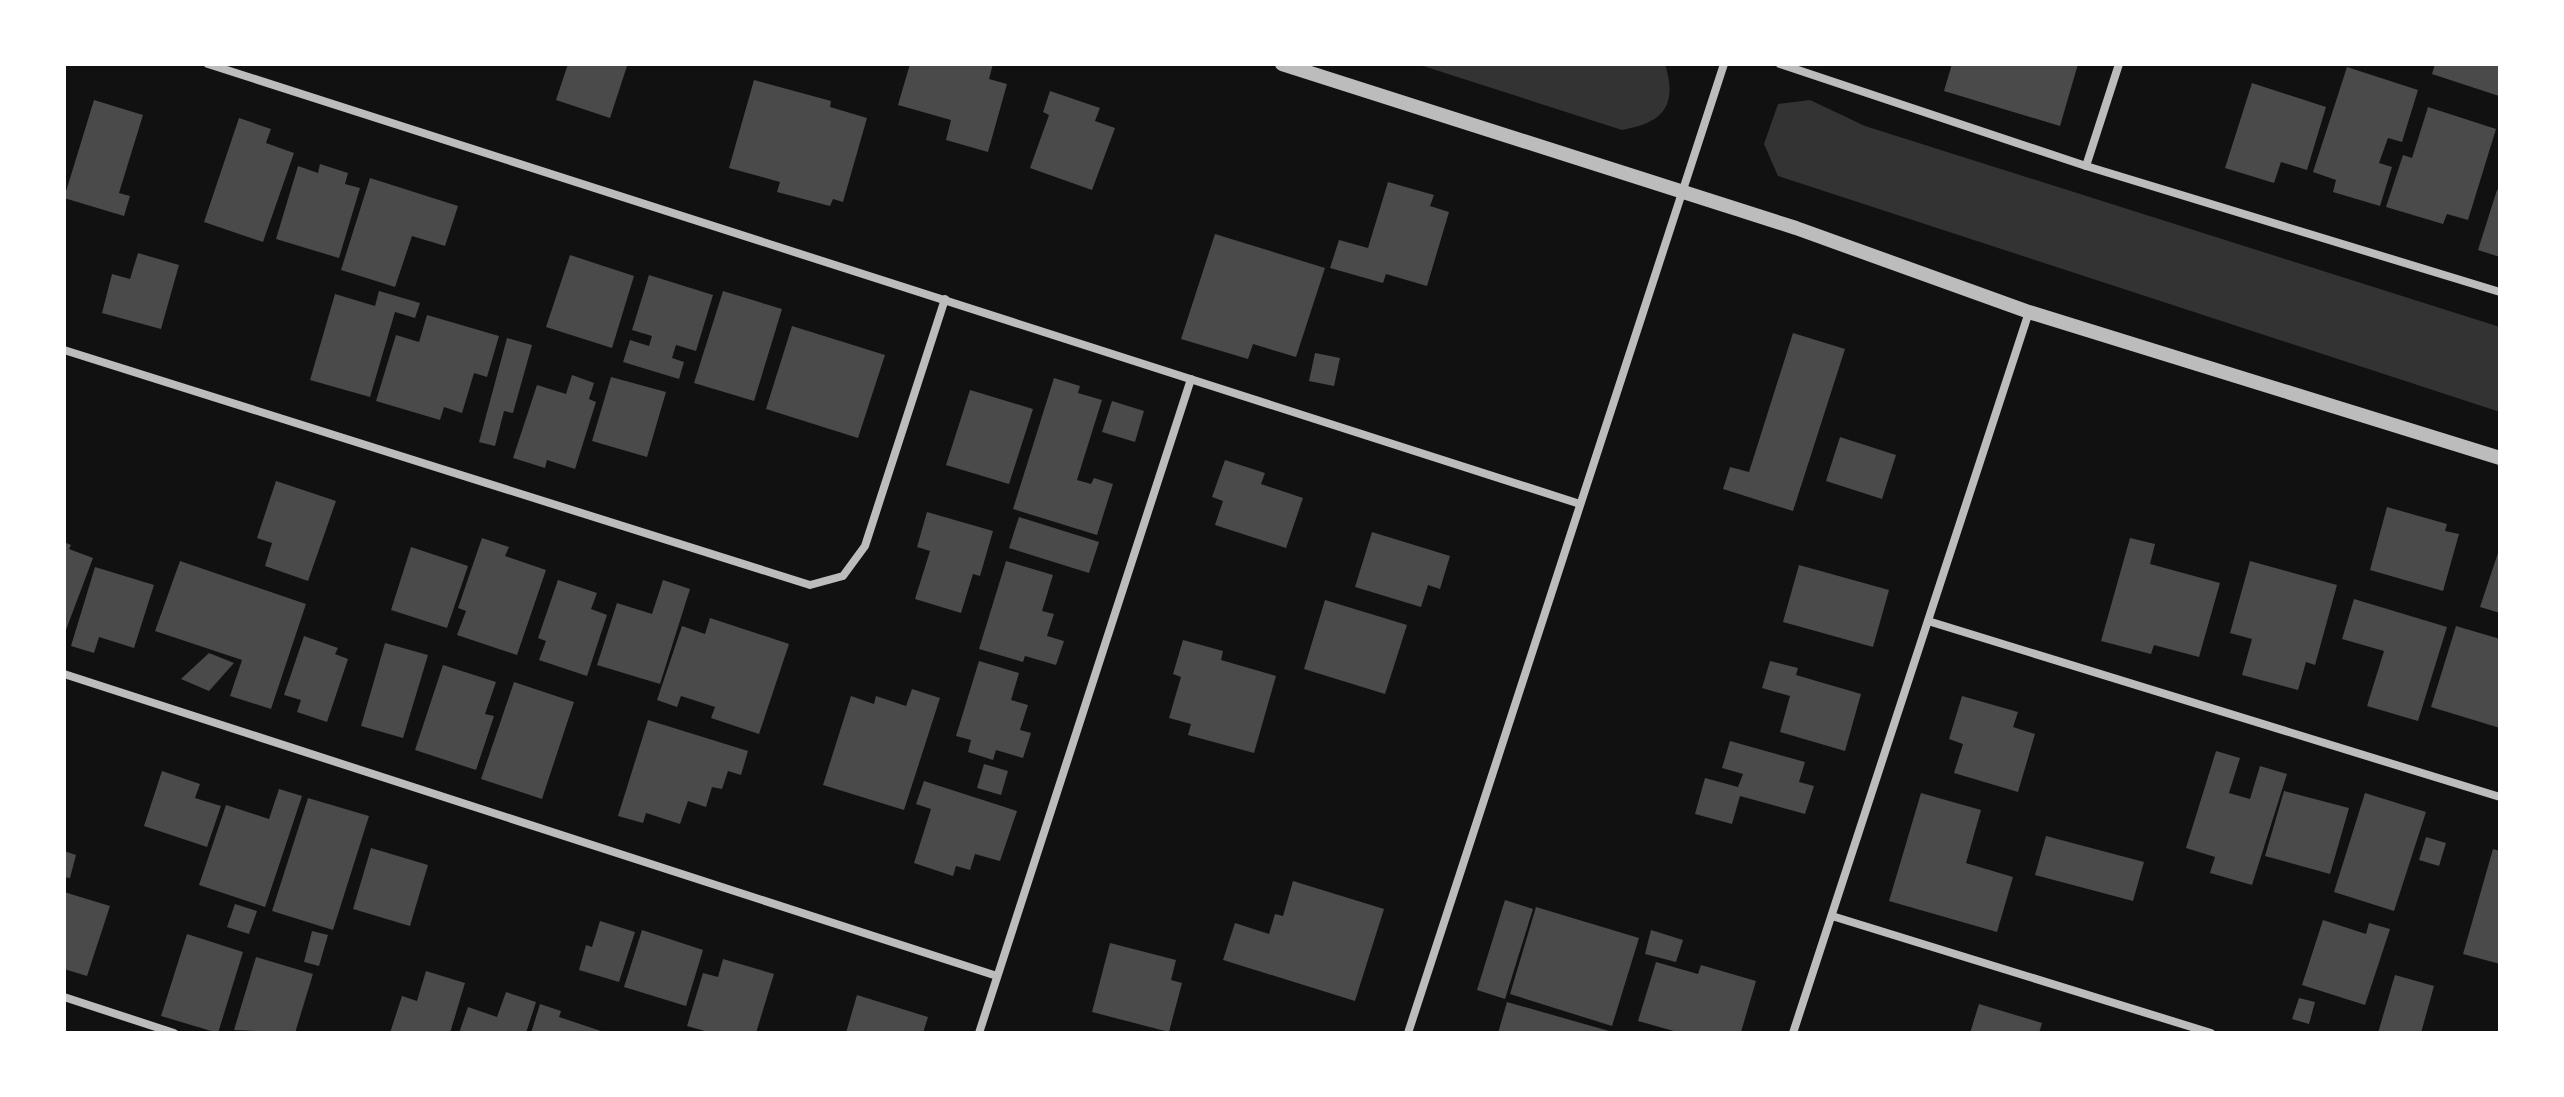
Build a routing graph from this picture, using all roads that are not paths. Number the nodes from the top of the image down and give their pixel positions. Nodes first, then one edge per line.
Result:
1 (208, 64) edge
2 (1282, 64) edge
3 (1724, 64) edge
4 (1780, 64) edge
5 (2119, 64) edge
6 (2086, 166) junction
7 (1682, 192) junction
8 (2500, 292) edge
9 (945, 299) junction
10 (2029, 312) junction
11 (64, 350) edge
12 (1191, 379) junction
13 (2500, 458) edge
14 (1580, 504) junction
15 (1928, 621) junction
16 (64, 674) edge
17 (2500, 797) edge
18 (1832, 916) junction
19 (997, 976) junction
20 (64, 997) edge
21 (174, 1033) edge
22 (979, 1033) edge
23 (1408, 1033) edge
24 (1793, 1033) edge
25 (2211, 1033) edge

1 - 9 street
2 - 7 street
3 - 7 street
4 - 6 street
5 - 6 street
6 - 8 street
7 - 10 street
7 - 14 street
9 - 11 street
9 - 12 street
10 - 13 street
10 - 15 street
12 - 14 street
12 - 19 street
14 - 23 street
15 - 17 street
15 - 18 street
16 - 19 street
18 - 24 street
18 - 25 street
19 - 22 street
20 - 21 street

